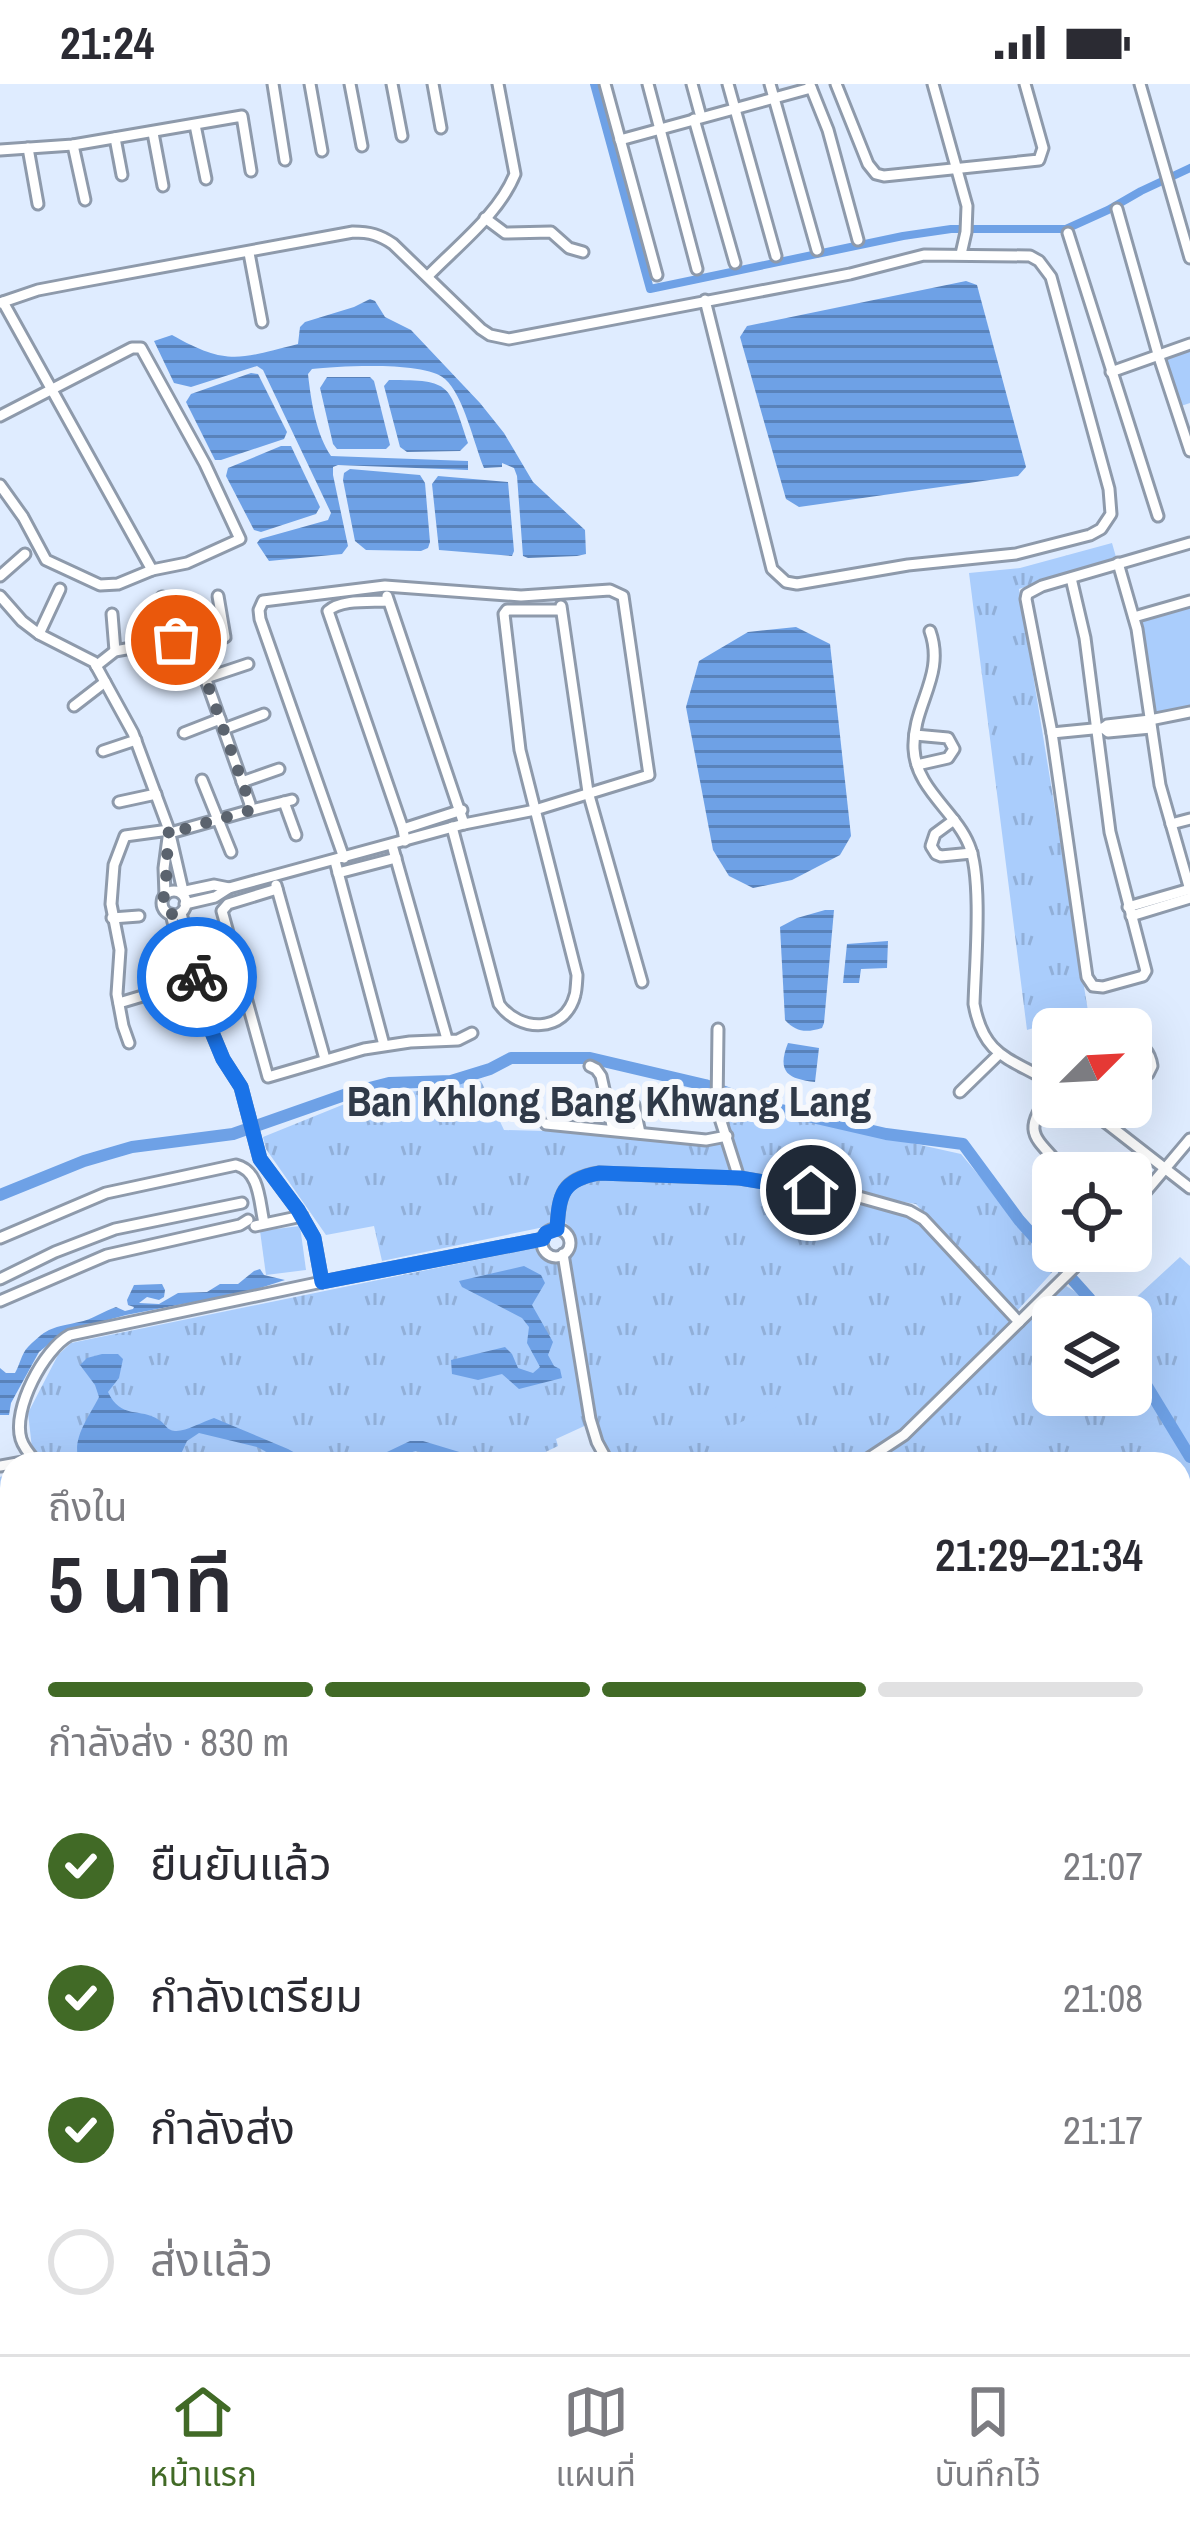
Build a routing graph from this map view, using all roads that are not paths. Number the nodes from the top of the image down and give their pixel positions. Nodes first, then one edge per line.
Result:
1 (273, 84) edge
2 (310, 84) edge
3 (350, 84) edge
4 (392, 84) edge
5 (433, 84) edge
6 (498, 84) edge
7 (605, 84) edge
8 (648, 84) edge
9 (692, 84) edge
10 (728, 84) edge
11 (770, 84) edge
12 (836, 84) edge
13 (933, 84) edge
14 (1025, 84) edge
15 (1140, 84) edge
16 (810, 86) edge
17 (774, 98) junction
18 (734, 108) junction
19 (698, 118) junction
20 (195, 125) junction
21 (441, 128) dead end
22 (660, 129) junction
23 (153, 133) junction
24 (402, 136) dead end
25 (115, 138) junction
26 (620, 140) junction
27 (74, 145) junction
28 (362, 146) dead end
29 (28, 148) junction
30 (0, 150) edge
31 (322, 152) dead end
32 (285, 160) dead end
33 (956, 170) junction
34 (251, 171) dead end
35 (122, 176) dead end
36 (206, 179) dead end
37 (163, 186) dead end
38 (85, 200) dead end
39 (38, 204) dead end
40 (1117, 209) dead end
41 (485, 218) junction
42 (1069, 233) dead end
43 (858, 240) dead end
44 (817, 250) dead end
45 (584, 252) dead end
46 (250, 253) junction
47 (961, 254) junction
48 (776, 256) dead end
49 (1190, 258) edge
50 (735, 263) dead end
51 (697, 269) dead end
52 (657, 275) dead end
53 (428, 276) junction
54 (705, 300) junction
55 (1, 303) edge
56 (262, 322) dead end
57 (1190, 344) edge
58 (1158, 354) junction
59 (1111, 372) junction
60 (52, 389) junction
61 (0, 416) edge
62 (1190, 451) edge
63 (0, 485) edge
64 (1157, 516) dead end
65 (1190, 543) edge
66 (26, 554) dead end
67 (1118, 563) junction
68 (152, 570) junction
69 (0, 576) edge
70 (1071, 578) junction
71 (385, 586) junction
72 (60, 589) dead end
73 (561, 595) junction
74 (0, 596) edge
75 (162, 596) dead end
76 (218, 596) dead end
77 (388, 601) junction
78 (1190, 601) edge
79 (561, 610) junction
80 (112, 614) dead end
81 (1134, 617) junction
82 (930, 631) dead end
83 (39, 634) junction
84 (171, 641) junction
85 (195, 649) junction
86 (115, 651) junction
87 (248, 664) dead end
88 (96, 666) junction
89 (206, 678) junction
90 (105, 682) junction
91 (74, 706) dead end
92 (1190, 712) edge
93 (264, 714) dead end
94 (222, 724) junction
95 (1151, 724) junction
96 (1100, 729) junction
97 (184, 733) dead end
98 (1052, 733) junction
99 (915, 735) junction
100 (136, 740) junction
101 (103, 751) dead end
102 (917, 765) junction
103 (279, 769) dead end
104 (202, 780) dead end
105 (242, 782) junction
106 (588, 792) junction
107 (156, 794) junction
108 (118, 802) dead end
109 (462, 810) junction
110 (535, 810) junction
111 (248, 811) junction
112 (219, 819) junction
113 (1190, 819) edge
114 (954, 820) junction
115 (464, 824) junction
116 (1171, 824) junction
117 (452, 827) junction
118 (403, 829) junction
119 (169, 831) junction
120 (296, 835) dead end
121 (405, 841) junction
122 (392, 844) junction
123 (231, 852) dead end
124 (972, 853) junction
125 (396, 858) junction
126 (340, 859) junction
127 (338, 873) junction
128 (274, 876) junction
129 (229, 888) junction
130 (277, 889) junction
131 (181, 892) junction
132 (1190, 892) edge
133 (165, 895) junction
134 (179, 911) junction
135 (1130, 911) junction
136 (139, 916) dead end
137 (112, 918) junction
138 (642, 982) dead end
139 (156, 992) dead end
140 (118, 1003) junction
141 (718, 1029) dead end
142 (472, 1034) dead end
143 (447, 1039) junction
144 (129, 1043) dead end
145 (384, 1046) junction
146 (998, 1055) junction
147 (325, 1059) junction
148 (590, 1066) dead end
149 (1032, 1075) edge
150 (960, 1093) dead end
151 (634, 1105) dead end
152 (546, 1124) dead end
153 (1113, 1128) edge
154 (614, 1130) junction
155 (640, 1133) junction
156 (723, 1137) junction
157 (1190, 1138) edge
158 (1167, 1169) junction
159 (740, 1178) junction
160 (1152, 1186) edge
161 (1190, 1188) edge
162 (242, 1202) dead end
163 (302, 1216) junction
164 (253, 1223) junction
165 (557, 1229) junction
166 (0, 1238) edge
167 (543, 1239) junction
168 (563, 1254) junction
169 (1070, 1272) edge
170 (0, 1279) edge
171 (322, 1282) junction
172 (0, 1301) edge
173 (1019, 1322) junction
174 (22, 1443) junction
175 (15, 1452) edge
176 (29, 1452) edge
177 (602, 1452) edge
178 (878, 1452) edge

1 - 32 street
2 - 31 street
3 - 28 street
4 - 24 street
5 - 21 street
6 - 41 street
7 - 26 street
8 - 22 street
9 - 19 street
10 - 18 street
11 - 17 street
12 - 33 street
13 - 33 street
14 - 33 street
15 - 49 street
16 - 17 street
16 - 43 street
17 - 18 street
17 - 44 street
18 - 19 street
18 - 48 street
19 - 22 street
19 - 50 street
20 - 23 street
20 - 34 street
20 - 36 street
22 - 26 street
22 - 51 street
23 - 25 street
23 - 37 street
25 - 27 street
25 - 35 street
26 - 52 street
27 - 29 street
27 - 38 street
29 - 30 street
29 - 39 street
33 - 47 street
40 - 58 street
41 - 45 street
41 - 53 street
42 - 59 street
46 - 53 street
46 - 55 street
46 - 56 street
47 - 54 street
47 - 54 street
53 - 54 street
55 - 60 street
57 - 58 street
58 - 59 street
58 - 62 street
59 - 64 street
60 - 61 street
60 - 68 street
60 - 68 street
63 - 68 street
65 - 67 street
66 - 69 street
67 - 70 street
67 - 81 street
70 - 96 street
70 - 98 street
71 - 73 street
71 - 77 street
71 - 126 street
72 - 83 street
73 - 79 street
73 - 106 street
74 - 83 street
75 - 84 street
76 - 85 street
77 - 109 street
77 - 118 street
78 - 81 street
79 - 106 street
79 - 110 street
80 - 86 street
81 - 95 street
82 - 99 street
83 - 88 street
84 - 85 street
84 - 86 street
85 - 89 street
86 - 88 street
87 - 89 street
88 - 90 street
89 - 94 street
90 - 91 street
90 - 100 street
92 - 95 street
93 - 94 street
94 - 97 street
94 - 105 street
95 - 96 street
95 - 116 street
96 - 98 street
96 - 135 street
98 - 135 street
99 - 102 street
99 - 102 street
100 - 101 street
100 - 107 street
102 - 114 street
103 - 105 street
104 - 112 street
105 - 111 street
106 - 110 street
106 - 138 street
107 - 108 street
107 - 119 street
109 - 115 street
109 - 118 street
110 - 115 street
110 - 117 street
111 - 112 street
111 - 120 street
112 - 119 street
112 - 123 street
113 - 116 street
114 - 124 street
114 - 124 street
115 - 117 street
116 - 132 street
117 - 121 street
118 - 121 street
119 - 131 street
119 - 133 street
119 - 137 street
121 - 122 street
122 - 125 street
122 - 126 street
124 - 146 street
125 - 127 street
125 - 143 street
126 - 127 street
126 - 128 street
127 - 145 street
128 - 129 street
128 - 130 street
129 - 131 street
129 - 134 street
130 - 147 street
130 - 147 street
131 - 133 street
131 - 134 street
132 - 135 street
133 - 134 street
134 - 163 street
136 - 137 street
137 - 140 street
139 - 140 street
140 - 144 street
141 - 156 street
142 - 143 street
143 - 145 street
145 - 147 street
146 - 149 street
146 - 150 street
148 - 154 street
151 - 155 street
152 - 154 street
153 - 158 street
154 - 155 street
155 - 156 street
156 - 159 street
157 - 158 street
158 - 160 street
158 - 161 street
159 - 165 street
159 - 173 street
162 - 170 street
163 - 164 street
163 - 171 street
164 - 166 street
164 - 172 street
165 - 167 street
165 - 168 street
167 - 168 street
167 - 171 street
168 - 177 street
169 - 173 street
171 - 174 street
173 - 178 street
174 - 175 street
174 - 176 street

